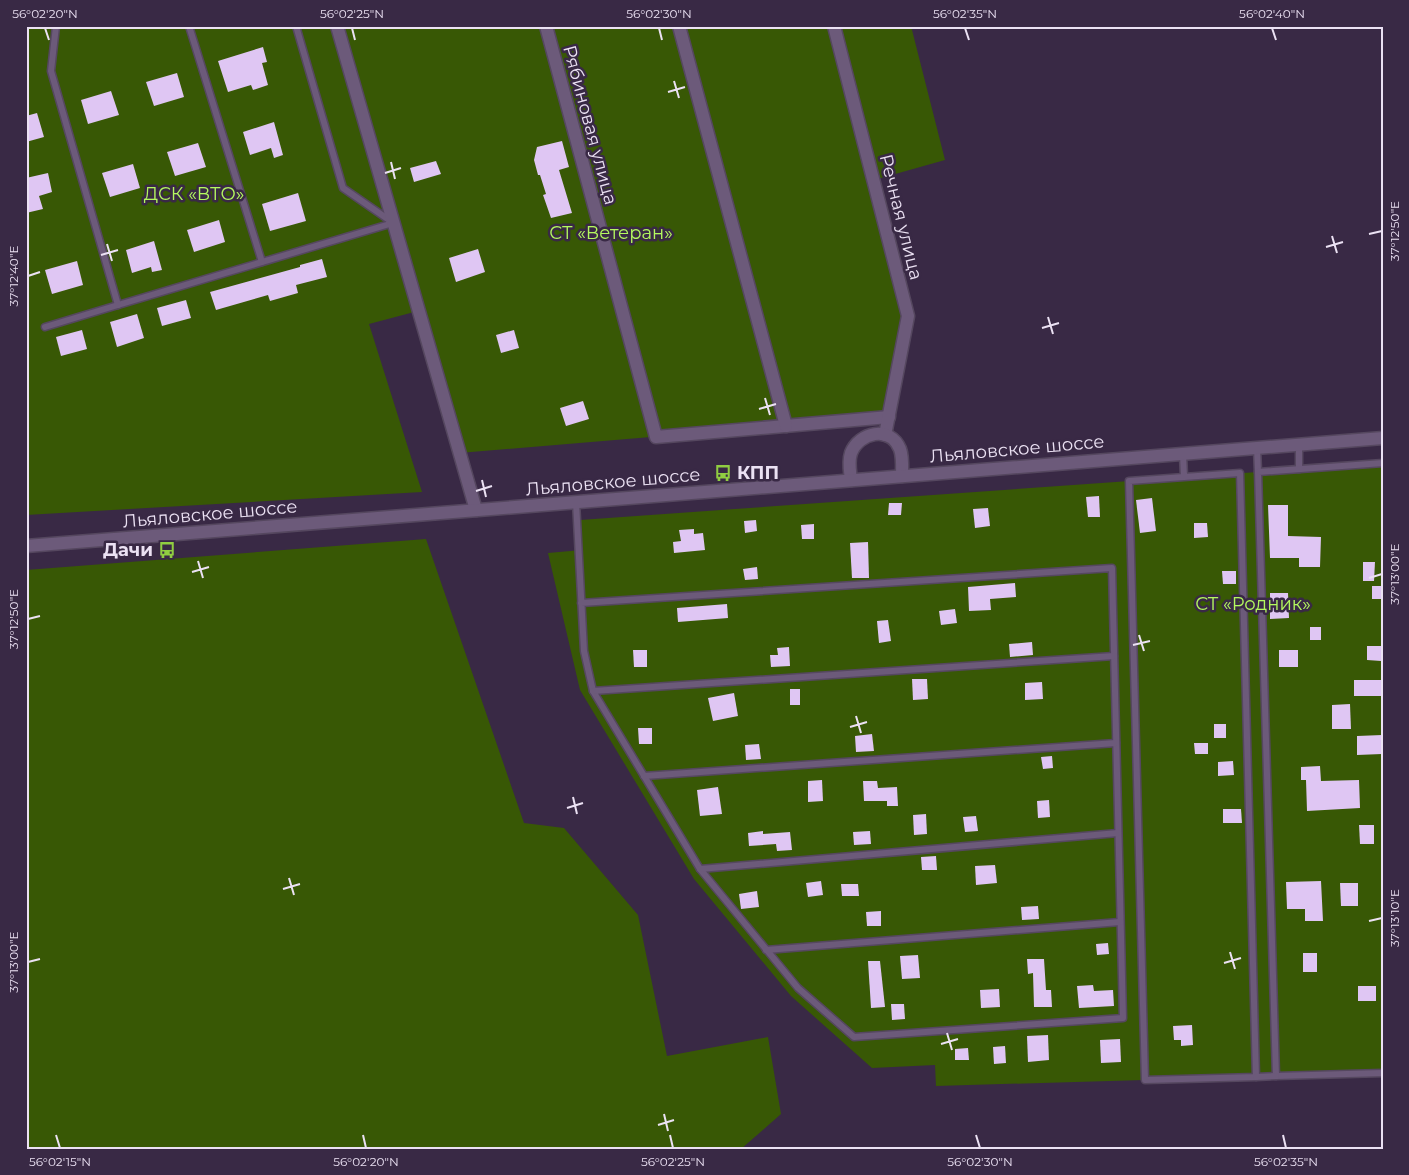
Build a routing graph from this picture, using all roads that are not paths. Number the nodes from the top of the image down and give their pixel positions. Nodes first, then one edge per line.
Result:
1 (56, 26) edge
2 (189, 26) edge
3 (296, 26) edge
4 (337, 26) edge
5 (546, 26) edge
6 (679, 26) edge
7 (834, 26) edge
8 (393, 223) junction
9 (262, 262) junction
10 (118, 305) junction
11 (44, 326) dead end
12 (889, 417) junction
13 (786, 426) junction
14 (885, 435) junction
15 (1383, 438) edge
16 (1298, 444) junction
17 (1257, 448) junction
18 (1183, 454) junction
19 (1383, 463) edge
20 (1299, 469) junction
21 (1258, 472) junction
22 (902, 476) junction
23 (1184, 477) junction
24 (851, 480) junction
25 (576, 502) junction
26 (476, 510) junction
27 (26, 546) edge
28 (581, 603) junction
29 (1114, 656) junction
30 (593, 691) junction
31 (1116, 743) junction
32 (644, 776) junction
33 (1118, 833) junction
34 (700, 869) junction
35 (1120, 922) junction
36 (766, 950) junction
37 (1383, 1073) edge
38 (1276, 1076) junction
39 (1256, 1077) junction

1 - 10 lane
2 - 9 lane
3 - 8 lane
4 - 8 street
5 - 13 street, Рябиновая улица
6 - 13 street
7 - 12 street, Речная улица
8 - 9 lane
8 - 26 street
9 - 10 lane
10 - 11 lane
12 - 13 street
12 - 14 street, Речная улица
14 - 22 street
14 - 24 street
15 - 16 street, Льяловское шоссе
16 - 17 street, Льяловское шоссе
16 - 20 lane
17 - 18 street, Льяловское шоссе
17 - 21 lane
18 - 22 street, Льяловское шоссе
18 - 23 lane
19 - 20 lane
20 - 21 lane
21 - 38 lane
22 - 24 street, Льяловское шоссе
23 - 39 lane
23 - 39 lane
24 - 25 street, Льяловское шоссе
25 - 26 street, Льяловское шоссе
25 - 28 lane
26 - 27 street, Льяловское шоссе
28 - 29 lane
28 - 30 lane
29 - 30 lane
29 - 31 lane
30 - 32 lane
31 - 32 lane
31 - 33 lane
32 - 34 lane
33 - 34 lane
33 - 35 lane
34 - 36 lane
35 - 36 lane
35 - 36 lane
37 - 38 lane
38 - 39 lane

